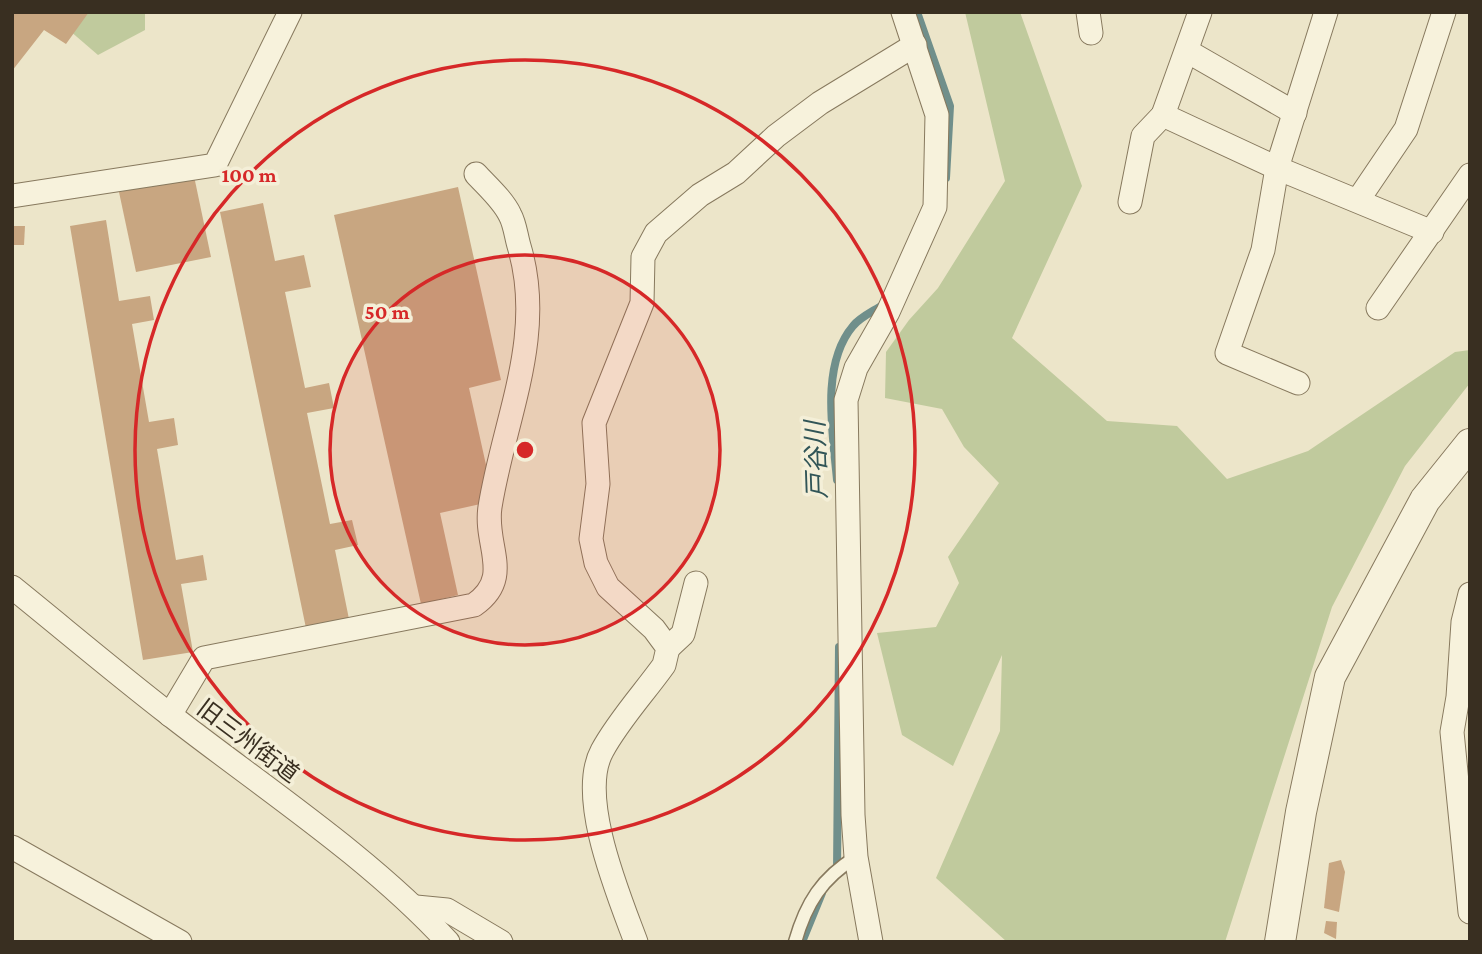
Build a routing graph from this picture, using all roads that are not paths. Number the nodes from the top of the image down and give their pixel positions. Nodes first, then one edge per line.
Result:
1 (290, 12) edge
2 (903, 12) edge
3 (1200, 12) edge
4 (1326, 12) edge
5 (1444, 12) edge
6 (915, 45) junction
7 (1187, 51) junction
8 (1294, 113) junction
9 (1163, 115) junction
10 (1277, 167) junction
11 (476, 174) dead end
12 (1470, 175) edge
13 (12, 196) edge
14 (1357, 200) junction
15 (1130, 202) dead end
16 (1432, 232) junction
17 (1378, 308) dead end
18 (1297, 383) dead end
19 (1470, 444) edge
20 (696, 583) dead end
21 (12, 587) edge
22 (1470, 594) edge
23 (668, 648) junction
24 (170, 715) junction
25 (1470, 822) edge
26 (12, 847) edge
27 (851, 861) junction
28 (1464, 861) junction
29 (415, 907) junction
30 (1470, 912) edge
31 (171, 940) edge
32 (448, 942) edge
33 (501, 942) edge
34 (636, 942) edge
35 (795, 942) edge
36 (871, 942) edge
37 (1280, 942) edge

1 - 13 street
2 - 6 street
3 - 7 street
4 - 8 street
5 - 14 street
6 - 23 street
6 - 27 street
7 - 8 street
7 - 9 street
8 - 10 street
9 - 10 street
9 - 15 street
10 - 14 street
10 - 18 street
11 - 24 street
12 - 16 street
14 - 16 street
16 - 17 street
19 - 37 street
20 - 23 street
21 - 24 street, 旧三州街道
22 - 28 street
23 - 34 street
24 - 29 street, 旧三州街道
25 - 28 street
26 - 31 street
27 - 35 lane
27 - 36 street
28 - 30 street
29 - 32 street, 旧三州街道
29 - 33 street

